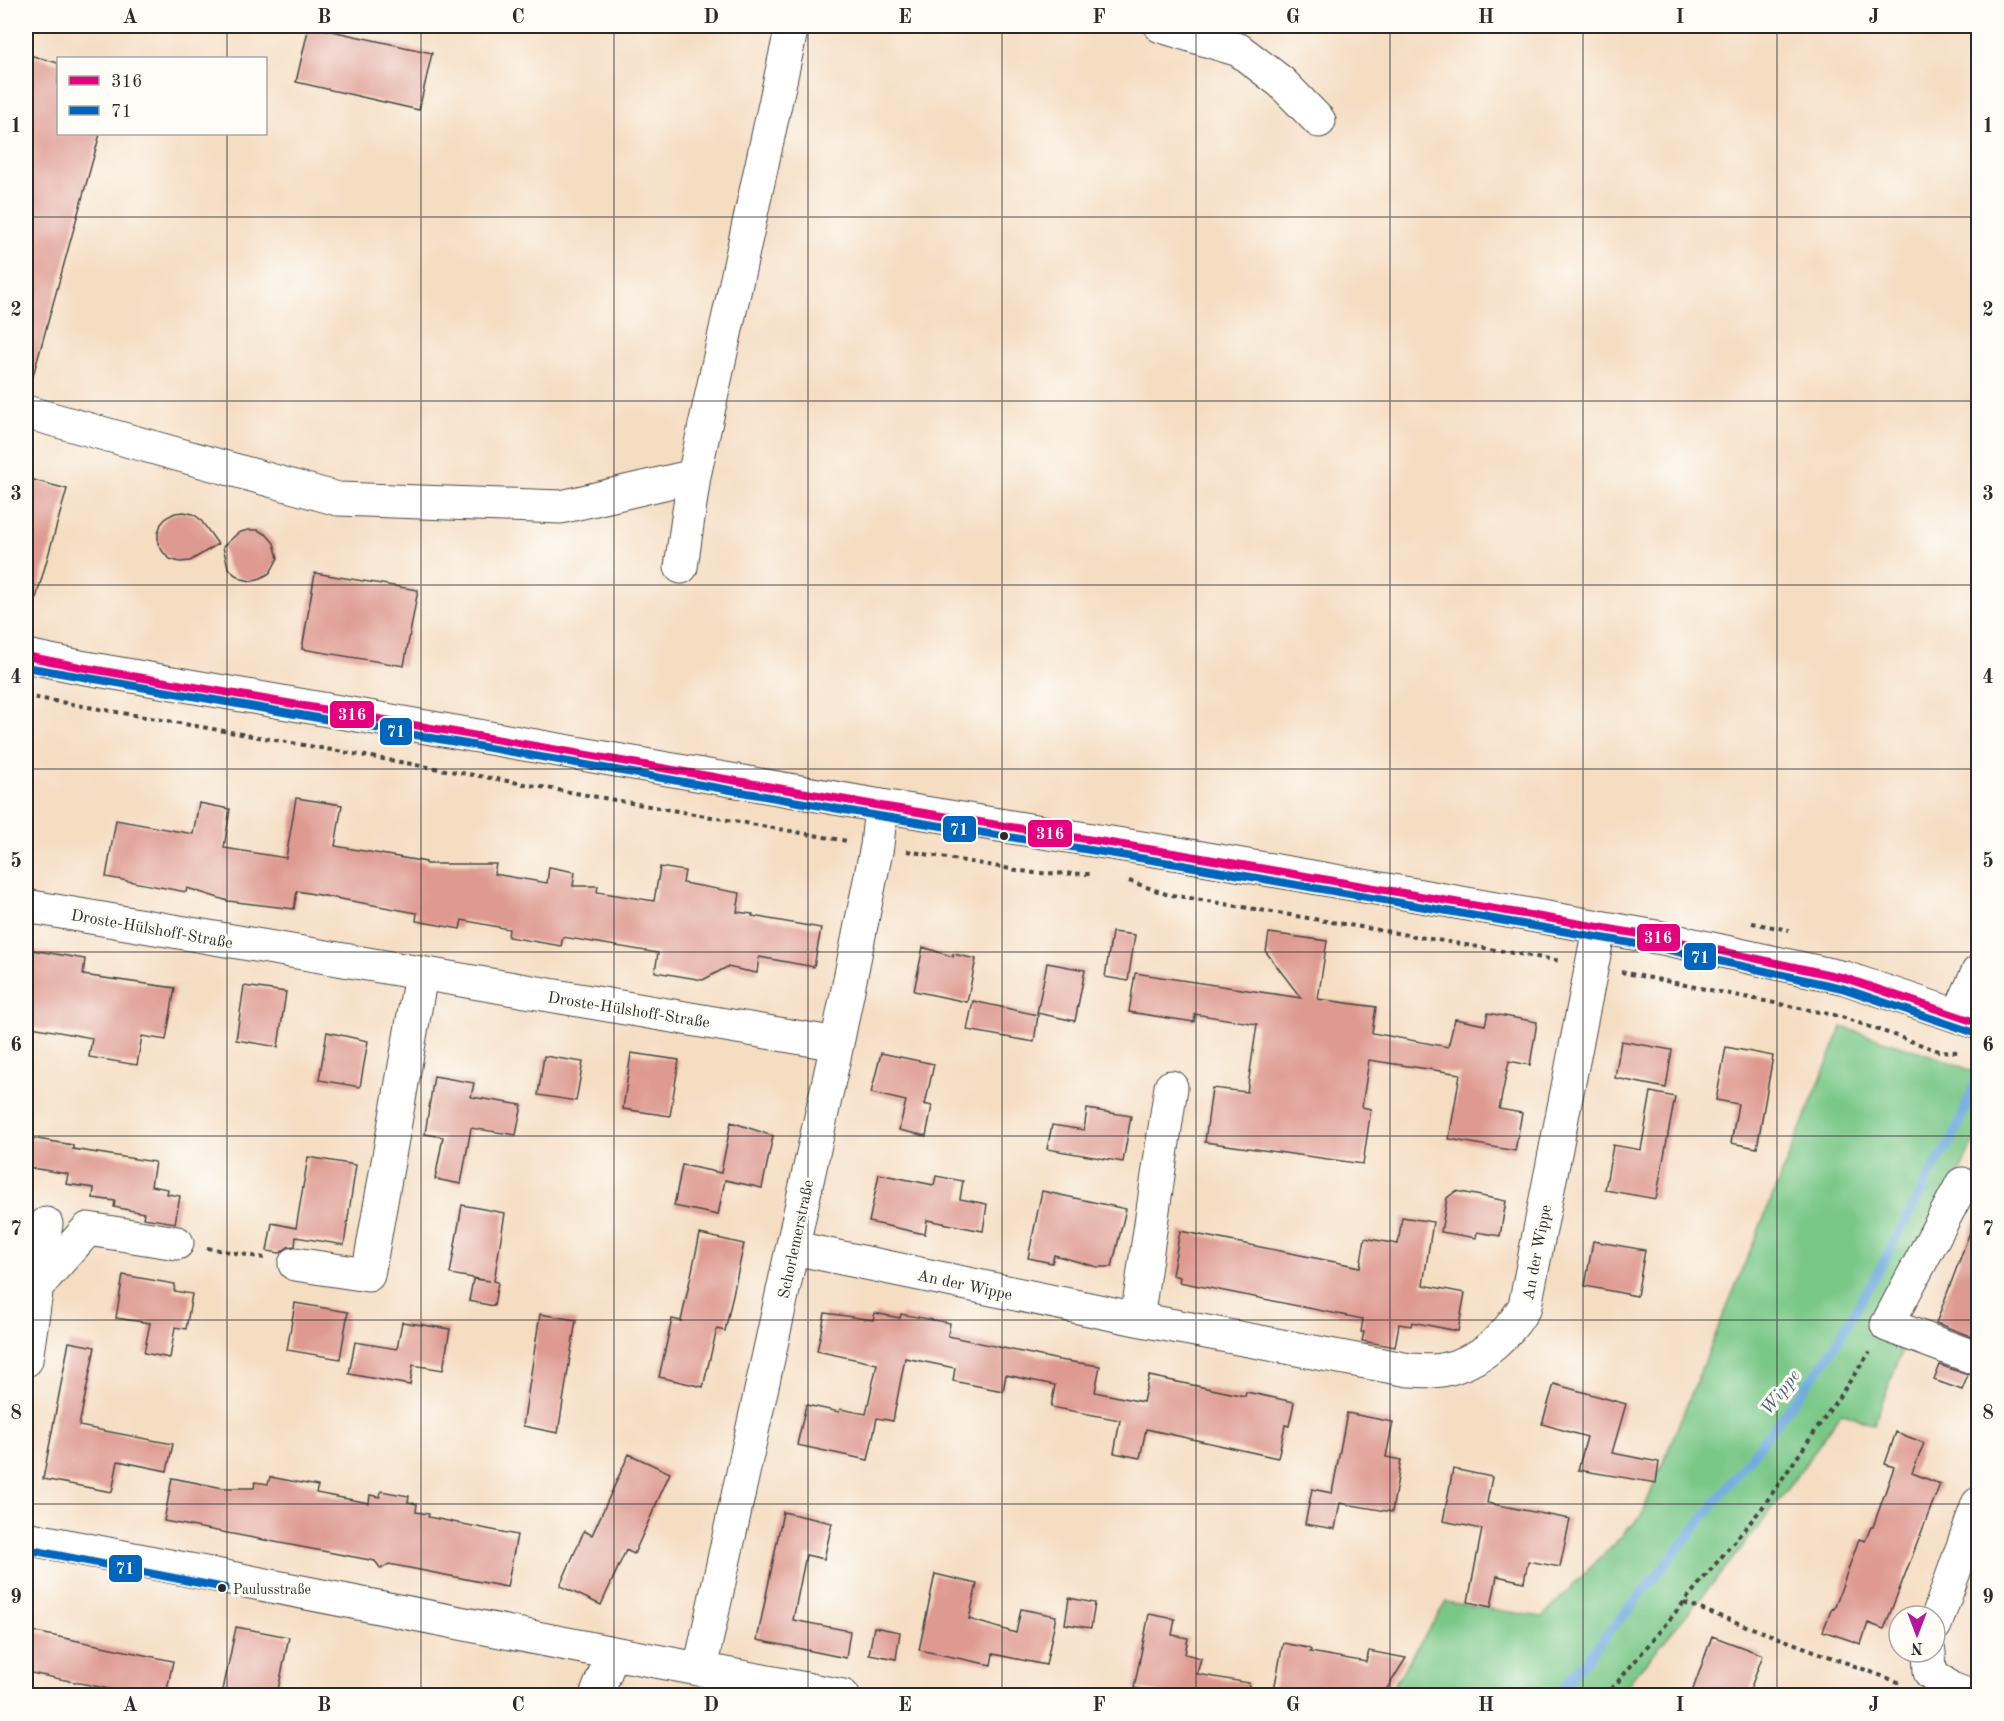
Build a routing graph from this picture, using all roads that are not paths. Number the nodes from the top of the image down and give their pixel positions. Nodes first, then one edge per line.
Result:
1 (792, 26) edge
2 (1161, 26) edge
3 (1319, 121) dead end
4 (26, 412) edge
5 (694, 476) junction
6 (681, 567) dead end
7 (26, 656) edge
8 (881, 806) junction
9 (26, 906) edge
10 (1599, 929) junction
11 (1978, 972) edge
12 (421, 975) junction
13 (1968, 1031) edge
14 (837, 1044) junction
15 (1171, 1087) dead end
16 (1962, 1184) dead end
17 (46, 1224) dead end
18 (177, 1243) road end
19 (794, 1248) junction
20 (294, 1264) road end
21 (36, 1287) junction
22 (1137, 1319) junction
23 (1978, 1359) edge
24 (26, 1360) edge
25 (1978, 1504) edge
26 (26, 1538) edge
27 (1943, 1604) edge
28 (613, 1653) junction
29 (1931, 1664) edge
30 (700, 1669) junction
31 (596, 1695) edge
32 (843, 1695) edge
33 (1970, 1695) edge

1 - 5 street
2 - 3 street
4 - 5 street
5 - 6 street
7 - 8 street
8 - 10 street
8 - 14 street, Schorlemerstraße
9 - 12 street, Droste-Hülshoff-Straße
10 - 13 street
10 - 22 street, An der Wippe
11 - 13 street
12 - 14 street, Droste-Hülshoff-Straße
12 - 20 street
14 - 19 street, Schorlemerstraße
15 - 22 street
16 - 23 street
17 - 21 street
18 - 21 street
19 - 22 street, An der Wippe
19 - 30 street, Schorlemerstraße
21 - 24 street
25 - 27 street
26 - 28 street
28 - 30 street
28 - 31 street
29 - 33 street
30 - 32 street

